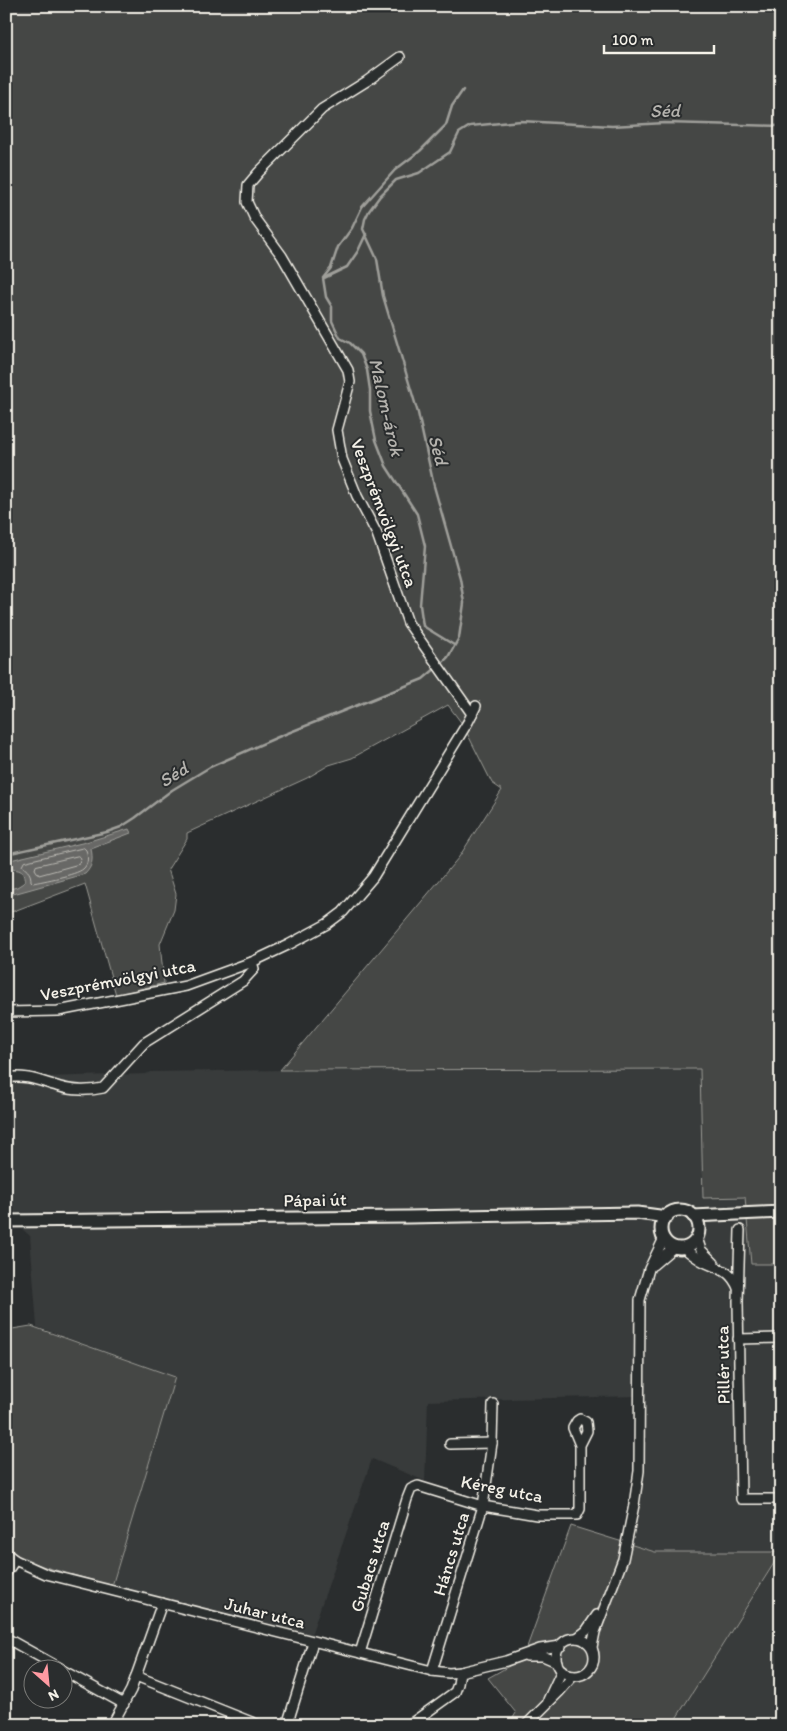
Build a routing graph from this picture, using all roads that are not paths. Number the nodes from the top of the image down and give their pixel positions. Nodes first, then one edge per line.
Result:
1 (400, 57) dead end
2 (252, 962) junction
3 (6, 1012) edge
4 (6, 1078) edge
5 (781, 1212) edge
6 (744, 1213) junction
7 (625, 1214) junction
8 (693, 1216) junction
9 (667, 1217) junction
10 (6, 1221) edge
11 (740, 1230) dead end
12 (663, 1234) junction
13 (698, 1235) junction
14 (679, 1247) junction
15 (717, 1267) junction
16 (649, 1269) junction
17 (739, 1291) junction
18 (781, 1338) edge
19 (738, 1339) junction
20 (493, 1404) dead end
21 (492, 1443) junction
22 (450, 1444) dead end
23 (580, 1445) dead end
24 (412, 1489) joint
25 (781, 1499) edge
26 (483, 1506) junction
27 (6, 1553) edge
28 (16, 1560) junction
29 (6, 1573) edge
30 (162, 1603) junction
31 (604, 1605) junction
32 (6, 1638) edge
33 (577, 1638) junction
34 (313, 1642) junction
35 (561, 1646) junction
36 (592, 1647) junction
37 (360, 1654) junction
38 (520, 1656) junction
39 (41, 1658) edge
40 (560, 1666) junction
41 (432, 1671) junction
42 (460, 1672) junction
43 (72, 1675) edge
44 (136, 1676) junction
45 (573, 1676) junction
46 (124, 1704) junction
47 (541, 1710) junction
48 (112, 1725) edge
49 (259, 1725) edge
50 (287, 1725) edge
51 (409, 1725) edge
52 (526, 1725) edge

1 - 2 street, Veszprémvölgyi utca
2 - 3 street, Veszprémvölgyi utca
2 - 4 street
5 - 6 main road
6 - 8 main road
6 - 13 main road
7 - 9 main road, Pápai út
7 - 10 main road, Pápai út
7 - 12 main road, Pápai út
8 - 9 main road
8 - 13 main road
9 - 12 main road
11 - 17 street, Pillér utca
12 - 14 main road
12 - 16 street
13 - 14 main road
13 - 15 street
14 - 15 street
14 - 16 street
15 - 17 street
16 - 31 street
17 - 19 street, Pillér utca
18 - 19 street
19 - 25 street, Pillér utca
20 - 21 street, Háncs utca
21 - 22 street
21 - 26 street, Háncs utca
23 - 26 street, Kéreg utca
24 - 26 street, Kéreg utca
24 - 37 street, Gubacs utca
26 - 41 street, Háncs utca
27 - 28 street, Juhar utca
28 - 29 street
28 - 30 street, Juhar utca
30 - 34 street, Juhar utca
30 - 44 street
31 - 33 street
31 - 36 street
32 - 39 street
33 - 35 street
33 - 36 street
34 - 37 street, Juhar utca
34 - 50 street
35 - 38 street, Juhar utca
35 - 40 street
36 - 45 street
37 - 41 street, Juhar utca
38 - 40 street, Juhar utca
38 - 42 street, Juhar utca
40 - 45 street
40 - 47 street
41 - 42 street, Juhar utca
42 - 51 street
43 - 46 street
44 - 46 street
44 - 49 street
45 - 47 street
46 - 48 street
47 - 52 street

